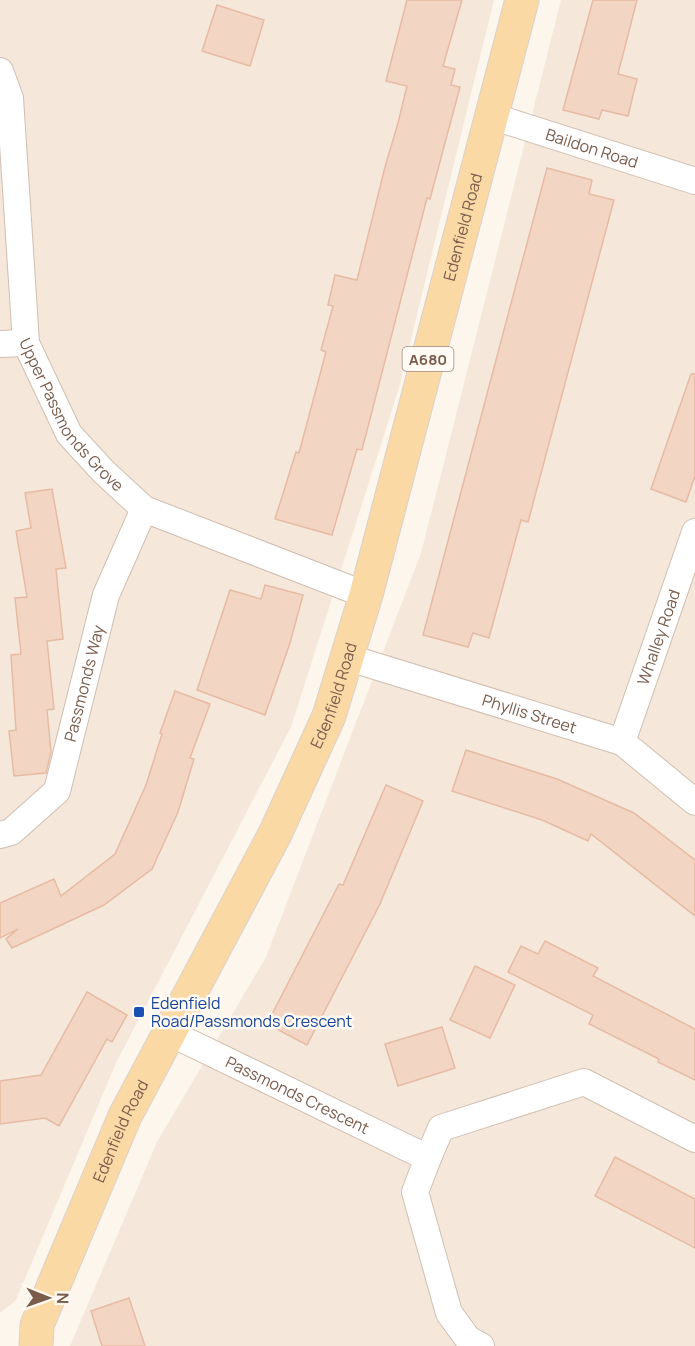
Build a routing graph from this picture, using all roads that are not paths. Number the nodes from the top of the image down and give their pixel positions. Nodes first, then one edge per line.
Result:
1 (522, 0) edge
2 (0, 71) edge
3 (491, 116) junction
4 (695, 181) edge
5 (26, 343) junction
6 (0, 344) edge
7 (144, 509) junction
8 (695, 532) edge
9 (366, 595) junction
10 (346, 657) junction
11 (622, 742) junction
12 (695, 802) edge
13 (0, 835) edge
14 (168, 1032) junction
15 (695, 1139) edge
16 (428, 1158) junction
17 (36, 1346) edge
18 (482, 1346) edge

1 - 3 main road, Edenfield Road / A680
2 - 5 street, Upper Passmonds Grove
3 - 4 street, Baildon Road
3 - 9 main road, Edenfield Road / A680
5 - 6 street
5 - 7 street, Upper Passmonds Grove
7 - 9 street, Upper Passmonds Grove
7 - 13 street, Passmonds Way
8 - 11 street, Whalley Road
9 - 10 main road, Edenfield Road / A680
10 - 11 street, Phyllis Street
10 - 14 main road, Edenfield Road / A680
11 - 12 street, Phyllis Street
14 - 16 street, Passmonds Crescent
14 - 17 main road, Edenfield Road / A680
15 - 16 street
16 - 18 street

